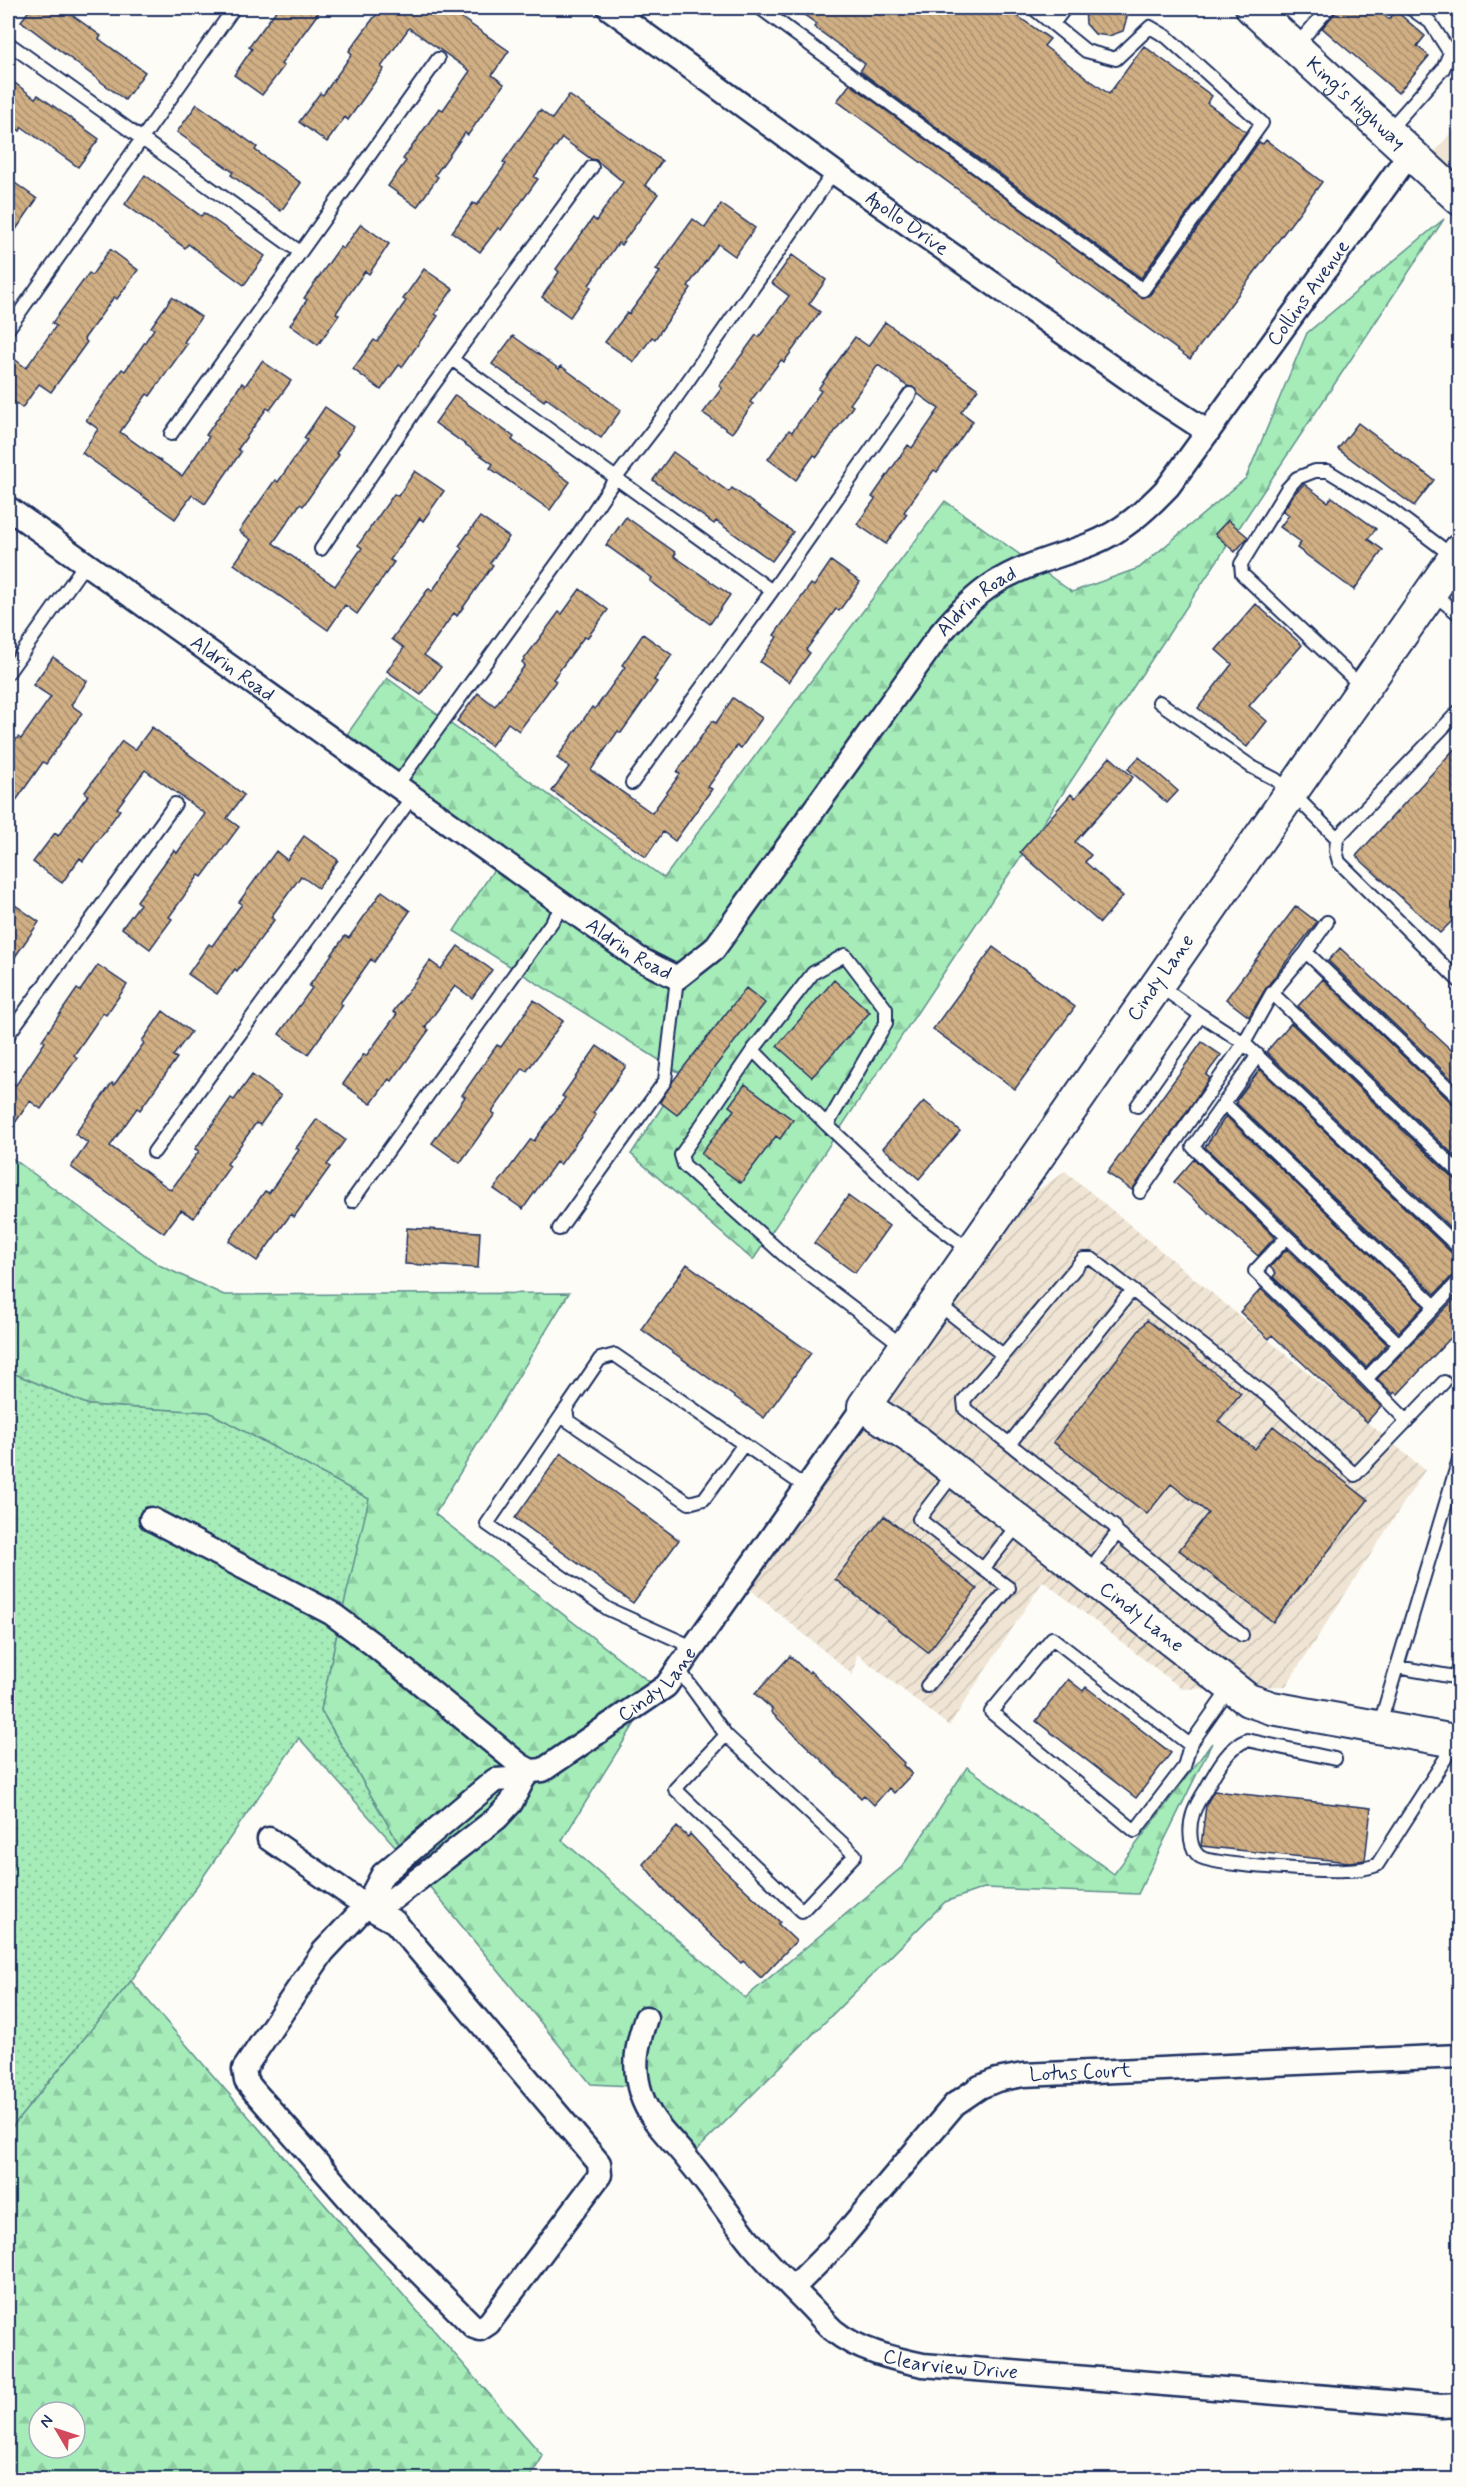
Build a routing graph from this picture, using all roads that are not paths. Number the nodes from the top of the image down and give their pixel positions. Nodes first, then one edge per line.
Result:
1 (234, 8) edge
2 (609, 8) edge
3 (760, 8) edge
4 (1033, 8) edge
5 (1065, 8) edge
6 (1252, 8) edge
7 (1329, 8) edge
8 (1410, 8) edge
9 (1053, 24) junction
10 (1460, 41) edge
11 (8, 44) edge
12 (1295, 47) junction
13 (1450, 53) junction
14 (438, 59) dead end
15 (141, 139) junction
16 (1399, 142) junction
17 (592, 167) dead end
18 (834, 172) junction
19 (1456, 190) edge
20 (300, 252) junction
21 (8, 328) edge
22 (453, 360) junction
23 (910, 393) dead end
24 (1208, 432) junction
25 (171, 434) dead end
26 (615, 479) junction
27 (8, 508) edge
28 (321, 549) dead end
29 (1457, 554) edge
30 (85, 564) junction
31 (772, 591) junction
32 (1431, 592) junction
33 (1460, 615) edge
34 (8, 673) edge
35 (1363, 688) junction
36 (1159, 702) dead end
37 (1460, 710) edge
38 (632, 783) dead end
39 (404, 791) junction
40 (1291, 792) junction
41 (175, 804) dead end
42 (1337, 838) junction
43 (564, 905) junction
44 (1327, 922) dead end
45 (1306, 952) junction
46 (677, 978) junction
47 (1460, 982) edge
48 (1157, 985) junction
49 (1272, 993) junction
50 (1200, 1015) junction
51 (8, 1035) edge
52 (1244, 1042) junction
53 (753, 1050) junction
54 (1258, 1055) junction
55 (1460, 1099) edge
56 (1224, 1103) junction
57 (1137, 1106) dead end
58 (827, 1125) junction
59 (154, 1152) dead end
60 (1460, 1173) edge
61 (1140, 1192) dead end
62 (352, 1202) dead end
63 (559, 1228) dead end
64 (1287, 1237) junction
65 (1460, 1249) edge
66 (971, 1251) junction
67 (1460, 1280) edge
68 (1132, 1290) junction
69 (936, 1302) junction
70 (1435, 1306) junction
71 (1400, 1345) junction
72 (904, 1347) junction
73 (1003, 1355) junction
74 (1366, 1379) junction
75 (1444, 1382) dead end
76 (864, 1406) junction
77 (566, 1409) junction
78 (1407, 1421) junction
79 (1010, 1443) junction
80 (744, 1444) junction
81 (1460, 1456) edge
82 (955, 1472) junction
83 (807, 1488) junction
84 (151, 1519) dead end
85 (1020, 1522) junction
86 (1117, 1533) junction
87 (983, 1569) junction
88 (1086, 1575) junction
89 (1242, 1635) dead end
90 (695, 1648) junction
91 (1397, 1667) junction
92 (679, 1670) junction
93 (1460, 1678) edge
94 (927, 1686) dead end
95 (1230, 1686) junction
96 (1379, 1728) junction
97 (726, 1735) junction
98 (1456, 1742) edge
99 (1190, 1745) junction
100 (1335, 1759) dead end
101 (525, 1771) junction
102 (269, 1839) dead end
103 (366, 1906) junction
104 (646, 2018) dead end
105 (1460, 2056) edge
106 (792, 2288) junction
107 (1460, 2405) edge

1 - 15 lane
2 - 18 street, Apollo Drive
3 - 9 lane
4 - 9 lane
5 - 9 lane
6 - 12 street, King's Highway
7 - 12 lane
8 - 13 lane
10 - 13 lane
11 - 15 lane
12 - 16 street, King's Highway
13 - 16 lane
14 - 20 lane
15 - 20 lane
15 - 21 lane
16 - 19 street, King's Highway
16 - 24 street, Collins Avenue
17 - 22 lane
18 - 24 street, Apollo Drive
18 - 26 lane
20 - 25 lane
22 - 26 lane
22 - 28 lane
23 - 31 lane
24 - 46 street, Aldrin Road
26 - 31 lane
26 - 39 lane
27 - 30 street, Aldrin Road
29 - 32 street, Cindy Lane
29 - 35 lane
30 - 34 lane
30 - 39 street, Aldrin Road
31 - 38 lane
32 - 33 lane
32 - 35 street, Cindy Lane
35 - 40 street, Cindy Lane
36 - 40 lane
37 - 42 lane
39 - 43 street, Aldrin Road
39 - 59 lane
40 - 42 lane
40 - 48 street, Cindy Lane
41 - 51 lane
42 - 47 lane
43 - 46 street, Aldrin Road
43 - 62 lane
44 - 45 lane
45 - 49 lane
45 - 55 lane
46 - 63 lane
48 - 50 lane
48 - 66 street, Cindy Lane
49 - 52 lane
49 - 60 lane
50 - 52 lane
50 - 57 lane
52 - 54 lane
52 - 61 lane
53 - 58 lane
53 - 58 lane
53 - 72 lane
54 - 56 lane
54 - 65 lane
56 - 64 lane
56 - 70 lane
58 - 66 lane
64 - 71 lane
64 - 74 lane
66 - 69 street, Cindy Lane
67 - 70 lane
68 - 73 lane
68 - 78 lane
68 - 79 lane
69 - 72 street, Cindy Lane
69 - 73 lane
70 - 71 lane
71 - 74 lane
72 - 76 street, Cindy Lane
73 - 79 lane
74 - 78 lane
75 - 78 lane
76 - 82 street, Cindy Lane
76 - 83 street, Cindy Lane
77 - 80 lane
77 - 80 lane
77 - 90 lane
79 - 86 lane
80 - 83 lane
81 - 91 lane
82 - 85 street, Cindy Lane
82 - 87 lane
83 - 90 street, Cindy Lane
84 - 101 street
85 - 87 lane
85 - 88 street, Cindy Lane
86 - 88 lane
86 - 89 lane
87 - 94 lane
88 - 95 street, Cindy Lane
90 - 92 street, Cindy Lane
91 - 93 lane
91 - 96 lane
92 - 97 lane
92 - 101 street, Cindy Lane
95 - 96 street, Cindy Lane
95 - 99 lane
96 - 98 street, Cindy Lane
97 - 97 lane
98 - 100 lane
99 - 99 lane
101 - 103 street, Cindy Lane
101 - 103 street
102 - 103 street
103 - 103 street
104 - 106 street, Clearview Drive
105 - 106 street, Lotus Court
106 - 107 street, Clearview Drive

